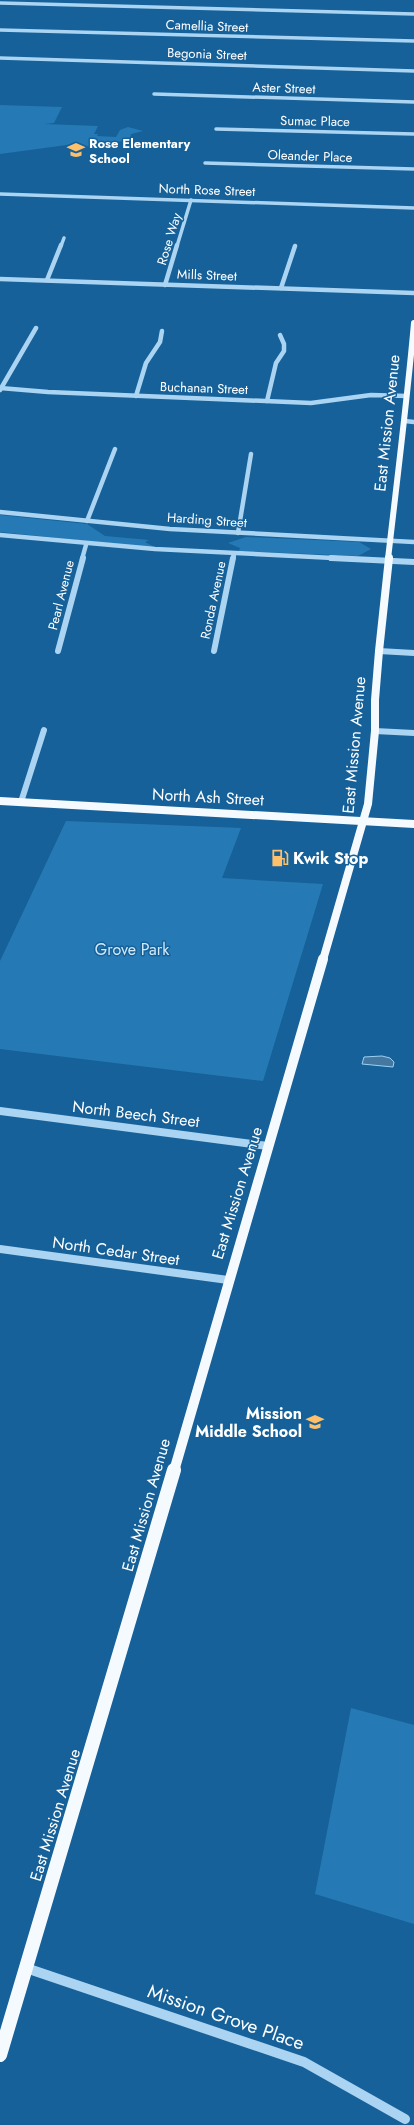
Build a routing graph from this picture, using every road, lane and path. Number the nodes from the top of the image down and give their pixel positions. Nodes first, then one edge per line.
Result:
1 (0, 2) edge
2 (414, 14) edge
3 (0, 30) edge
4 (414, 42) edge
5 (0, 58) edge
6 (414, 71) edge
7 (154, 94) dead end
8 (414, 102) edge
9 (216, 129) dead end
10 (414, 134) edge
11 (206, 163) dead end
12 (414, 169) edge
13 (0, 194) edge
14 (191, 200) junction
15 (414, 208) edge
16 (64, 238) dead end
17 (295, 246) dead end
18 (0, 278) edge
19 (47, 280) junction
20 (165, 285) junction
21 (281, 288) junction
22 (414, 294) edge
23 (414, 324) edge
24 (36, 328) dead end
25 (162, 331) dead end
26 (280, 335) dead end
27 (0, 389) edge
28 (136, 396) junction
29 (407, 396) junction
30 (267, 401) junction
31 (405, 421) junction
32 (414, 422) edge
33 (115, 449) dead end
34 (251, 454) dead end
35 (0, 512) edge
36 (87, 521) junction
37 (238, 533) junction
38 (0, 535) edge
39 (390, 541) junction
40 (414, 542) edge
41 (86, 545) junction
42 (234, 554) junction
43 (389, 561) junction
44 (414, 562) edge
45 (58, 651) dead end
46 (214, 651) dead end
47 (379, 651) junction
48 (414, 653) edge
49 (44, 730) dead end
50 (375, 731) junction
51 (414, 733) edge
52 (0, 801) edge
53 (21, 802) junction
54 (364, 821) junction
55 (414, 824) edge
56 (0, 1111) edge
57 (268, 1146) junction
58 (0, 1249) edge
59 (228, 1280) junction
60 (26, 1968) junction
61 (0, 2055) edge
62 (405, 2119) dead end

1 - 2 street
3 - 4 street, Camellia Street
5 - 6 street, Begonia Street
7 - 8 street, Aster Street
9 - 10 street, Sumac Place
11 - 12 street, Oleander Place
13 - 14 street, North Rose Street
14 - 15 street, North Rose Street
14 - 20 street, Rose Way
16 - 19 street
17 - 21 street
18 - 19 street, Mills Street
19 - 20 street, Mills Street
20 - 21 street, Mills Street
21 - 22 street, Mills Street
23 - 29 main road, East Mission Avenue
24 - 27 street
25 - 28 street
26 - 30 street
27 - 28 street, Buchanan Street
28 - 30 street, Buchanan Street
29 - 30 street, Buchanan Street
29 - 31 main road, East Mission Avenue
31 - 32 street
31 - 39 main road, East Mission Avenue
33 - 36 street
34 - 37 street
35 - 36 street, Harding Street
36 - 37 street, Harding Street
37 - 39 street, Harding Street
38 - 41 street
39 - 40 street, Harding Street
39 - 43 main road, East Mission Avenue
41 - 42 street
41 - 45 street, Pearl Avenue
42 - 43 street
42 - 46 street, Ronda Avenue
43 - 44 street
43 - 47 main road, East Mission Avenue
47 - 48 street
47 - 50 main road, East Mission Avenue
49 - 53 street
50 - 51 street
50 - 54 main road, East Mission Avenue
52 - 53 main road, North Ash Street
53 - 54 main road, North Ash Street
54 - 55 main road, North Ash Street
54 - 57 main road, East Mission Avenue
56 - 57 street, North Beech Street
57 - 59 main road, East Mission Avenue
58 - 59 street, North Cedar Street
59 - 60 main road, East Mission Avenue
60 - 61 main road, East Mission Avenue
60 - 62 street, Mission Grove Place

